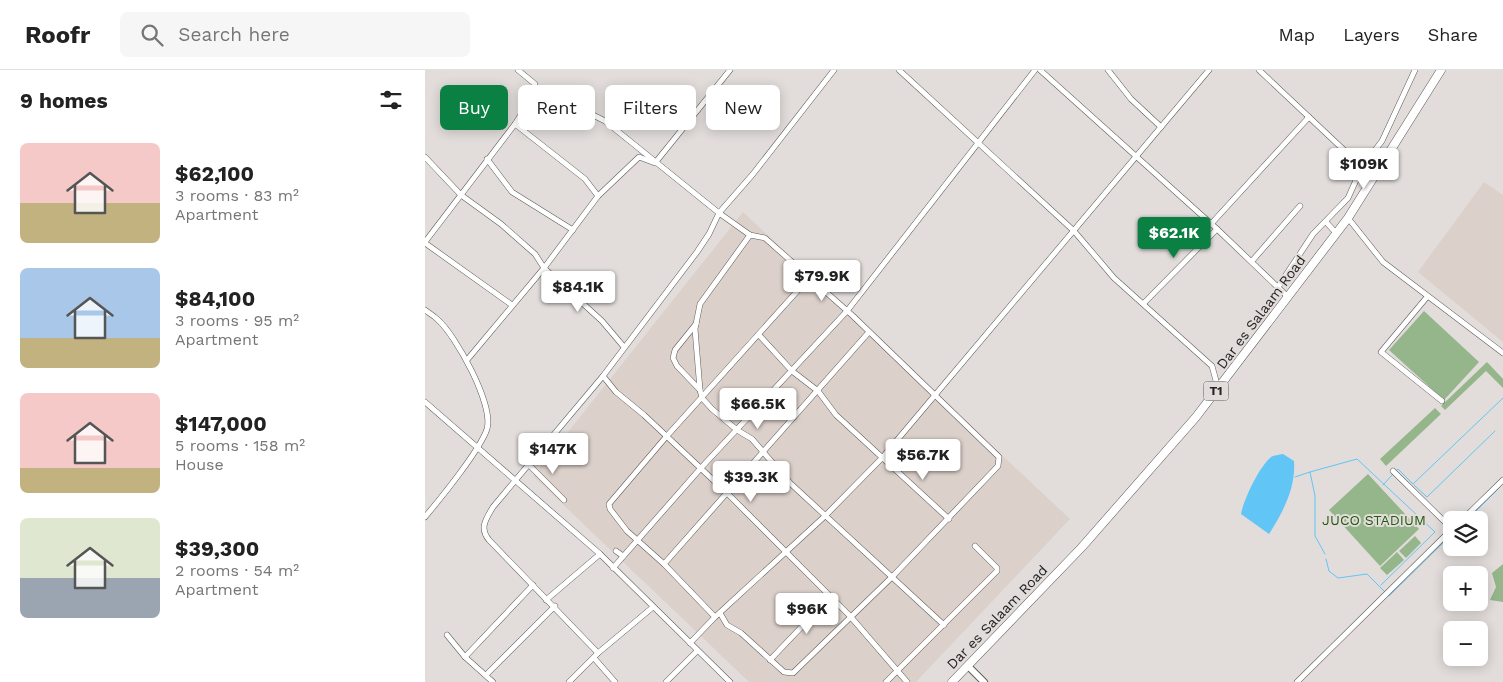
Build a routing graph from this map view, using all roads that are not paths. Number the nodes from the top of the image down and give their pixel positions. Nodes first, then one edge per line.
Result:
1 (518, 70) edge
2 (730, 70) edge
3 (834, 70) edge
4 (899, 70) edge
5 (1035, 70) edge
6 (1040, 70) edge
7 (1108, 70) edge
8 (1209, 70) edge
9 (1259, 70) edge
10 (1415, 70) edge
11 (1441, 70) edge
12 (535, 85) edge
13 (595, 116) edge
14 (1309, 118) junction
15 (518, 119) edge
16 (515, 124) junction
17 (1161, 127) junction
18 (978, 142) junction
19 (425, 157) edge
20 (1137, 157) junction
21 (487, 159) junction
22 (655, 163) junction
23 (1362, 167) junction
24 (461, 195) junction
25 (598, 196) junction
26 (1300, 206) dead end
27 (719, 213) junction
28 (1348, 218) junction
29 (1326, 222) junction
30 (1211, 224) junction
31 (1217, 229) junction
32 (573, 230) junction
33 (1074, 231) junction
34 (1336, 232) junction
35 (750, 235) junction
36 (425, 243) edge
37 (1252, 261) junction
38 (544, 268) junction
39 (810, 278) junction
40 (1278, 287) junction
41 (1289, 297) junction
42 (1427, 297) junction
43 (1144, 304) junction
44 (512, 305) junction
45 (425, 310) edge
46 (847, 311) junction
47 (696, 324) junction
48 (869, 332) junction
49 (759, 335) junction
50 (624, 347) junction
51 (1503, 353) edge
52 (467, 360) junction
53 (792, 371) junction
54 (603, 376) junction
55 (1218, 388) junction
56 (700, 390) junction
57 (818, 391) junction
58 (935, 395) junction
59 (702, 398) junction
60 (1442, 401) dead end
61 (425, 402) edge
62 (737, 430) junction
63 (666, 437) junction
64 (478, 446) junction
65 (764, 450) junction
66 (882, 458) junction
67 (528, 464) junction
68 (699, 469) junction
69 (1393, 472) dead end
70 (516, 479) junction
71 (1503, 480) edge
72 (727, 493) junction
73 (564, 500) dead end
74 (1471, 511) edge
75 (825, 516) junction
76 (425, 517) edge
77 (949, 520) junction
78 (1443, 521) edge
79 (1443, 537) edge
80 (638, 540) junction
81 (975, 546) dead end
82 (616, 551) dead end
83 (600, 554) junction
84 (787, 554) junction
85 (623, 556) junction
86 (664, 564) junction
87 (613, 568) junction
88 (893, 576) junction
89 (533, 586) junction
90 (830, 597) junction
91 (546, 600) junction
92 (555, 606) junction
93 (653, 607) junction
94 (720, 613) junction
95 (850, 616) junction
96 (715, 617) junction
97 (944, 625) junction
98 (447, 635) dead end
99 (690, 643) junction
100 (697, 651) junction
101 (598, 653) junction
102 (465, 657) junction
103 (594, 658) junction
104 (770, 660) junction
105 (968, 666) junction
106 (896, 671) junction
107 (486, 675) junction
108 (493, 682) edge
109 (569, 682) edge
110 (615, 682) edge
111 (666, 682) edge
112 (730, 682) edge
113 (885, 682) edge
114 (907, 682) edge
115 (952, 682) edge
116 (984, 682) edge
117 (1297, 682) edge

1 - 12 street
2 - 22 street
3 - 27 street
4 - 18 street
5 - 18 street
6 - 20 street
7 - 17 street
8 - 17 street
9 - 14 street
10 - 23 street
11 - 28 highway, Dar es Salaam Road / T1
13 - 22 street
14 - 23 street
14 - 30 street
15 - 16 street
16 - 21 street
16 - 25 street
17 - 20 street
18 - 33 street
18 - 46 street
19 - 24 street
20 - 30 street
20 - 33 street
21 - 24 street
21 - 32 street
22 - 25 street
22 - 27 street
23 - 29 street
24 - 36 street
24 - 38 street
25 - 32 street
26 - 37 street
27 - 35 street
27 - 50 street
28 - 34 highway, Dar es Salaam Road / T1
28 - 42 street
29 - 34 street
29 - 40 street
30 - 31 street
31 - 37 street
31 - 43 street
32 - 38 street
33 - 43 street
33 - 58 street
34 - 41 highway, Dar es Salaam Road / T1
35 - 39 street
35 - 47 street
36 - 44 street
37 - 40 street
38 - 44 street
38 - 50 street
39 - 46 street
39 - 49 street
40 - 41 street
41 - 55 highway, Dar es Salaam Road / T1
42 - 51 street
42 - 60 street
43 - 55 street
44 - 52 street
45 - 52 street
46 - 48 street
46 - 53 street
47 - 56 street
47 - 56 street
48 - 57 street
48 - 58 street
49 - 53 street
49 - 59 street
50 - 54 street
52 - 64 street
53 - 57 street
53 - 62 street
54 - 63 street
54 - 67 street
55 - 105 highway, Dar es Salaam Road / T1
56 - 59 street
57 - 65 street
57 - 66 street
58 - 66 street
58 - 77 street
59 - 62 street
59 - 63 street
61 - 64 street
62 - 65 street
62 - 68 street
63 - 68 street
63 - 80 street
64 - 70 street
64 - 76 street
65 - 72 street
65 - 75 street
66 - 75 street
66 - 77 street
67 - 70 street
67 - 73 street
68 - 72 street
68 - 80 street
69 - 78 street
70 - 83 street
70 - 89 street
71 - 74 street
72 - 84 street
72 - 86 street
75 - 84 street
75 - 88 street
77 - 88 street
79 - 117 street
80 - 85 street
80 - 86 street
81 - 97 street
82 - 85 street
83 - 87 street
83 - 91 street
84 - 90 street
84 - 94 street
85 - 87 street
86 - 96 street
87 - 93 street
88 - 95 street
88 - 97 street
89 - 91 street
89 - 102 street
90 - 95 street
90 - 104 street
91 - 92 street
92 - 101 street
92 - 107 street
93 - 99 street
93 - 101 street
94 - 96 street
94 - 104 street
95 - 104 street
95 - 106 street
96 - 99 street
97 - 106 street
98 - 102 street
99 - 100 street
100 - 111 street
100 - 112 street
101 - 103 street
102 - 107 street
103 - 109 street
103 - 110 street
105 - 115 highway, Dar es Salaam Road / T1
105 - 116 street
106 - 113 street
106 - 114 street
107 - 108 street

